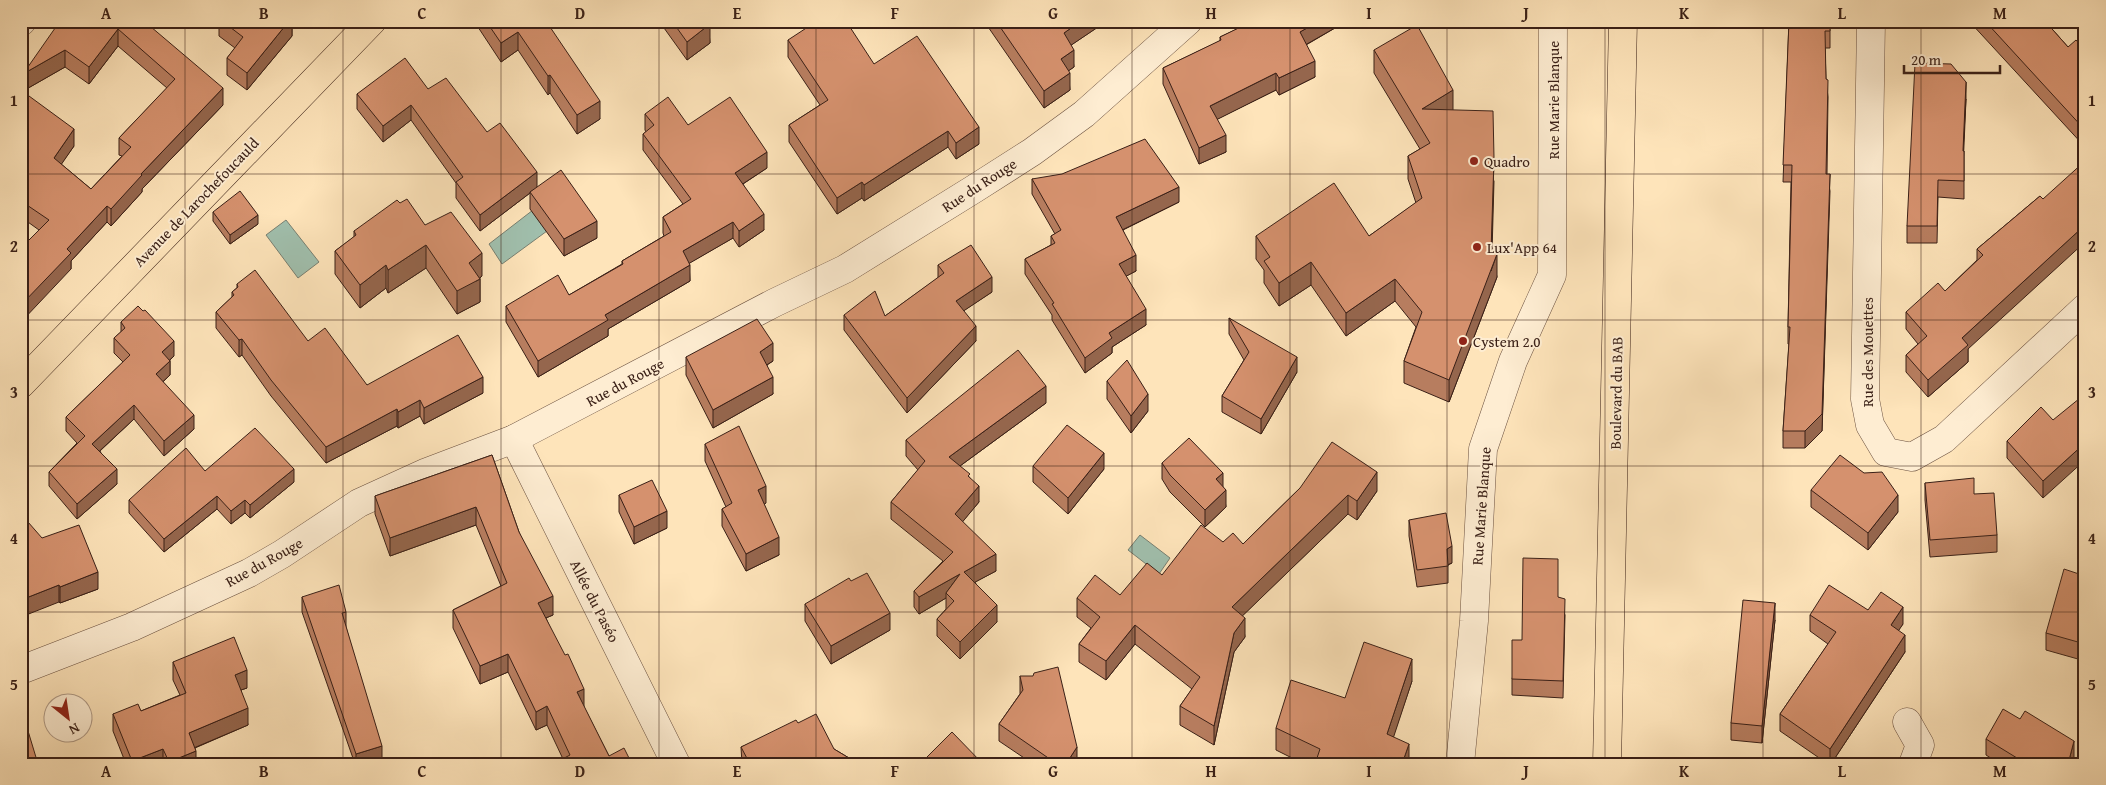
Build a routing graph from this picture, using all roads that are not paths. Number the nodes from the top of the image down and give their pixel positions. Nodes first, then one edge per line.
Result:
1 (372, 21) edge
2 (1188, 21) edge
3 (1554, 21) edge
4 (1624, 21) edge
5 (1871, 21) edge
6 (2085, 308) edge
7 (21, 384) edge
8 (514, 439) junction
9 (21, 670) edge
10 (1906, 722) dead end
11 (676, 764) edge
12 (1460, 764) edge
13 (1607, 764) edge
14 (1913, 764) edge

1 - 7 main road, Avenue de Larochefoucauld
2 - 8 street, Rue du Rouge
3 - 12 street, Rue Marie Blanque
4 - 13 main road, Boulevard du BAB
5 - 6 street, Rue des Mouettes
8 - 9 street, Rue du Rouge
8 - 11 street, Allée du Paséo
10 - 14 street

